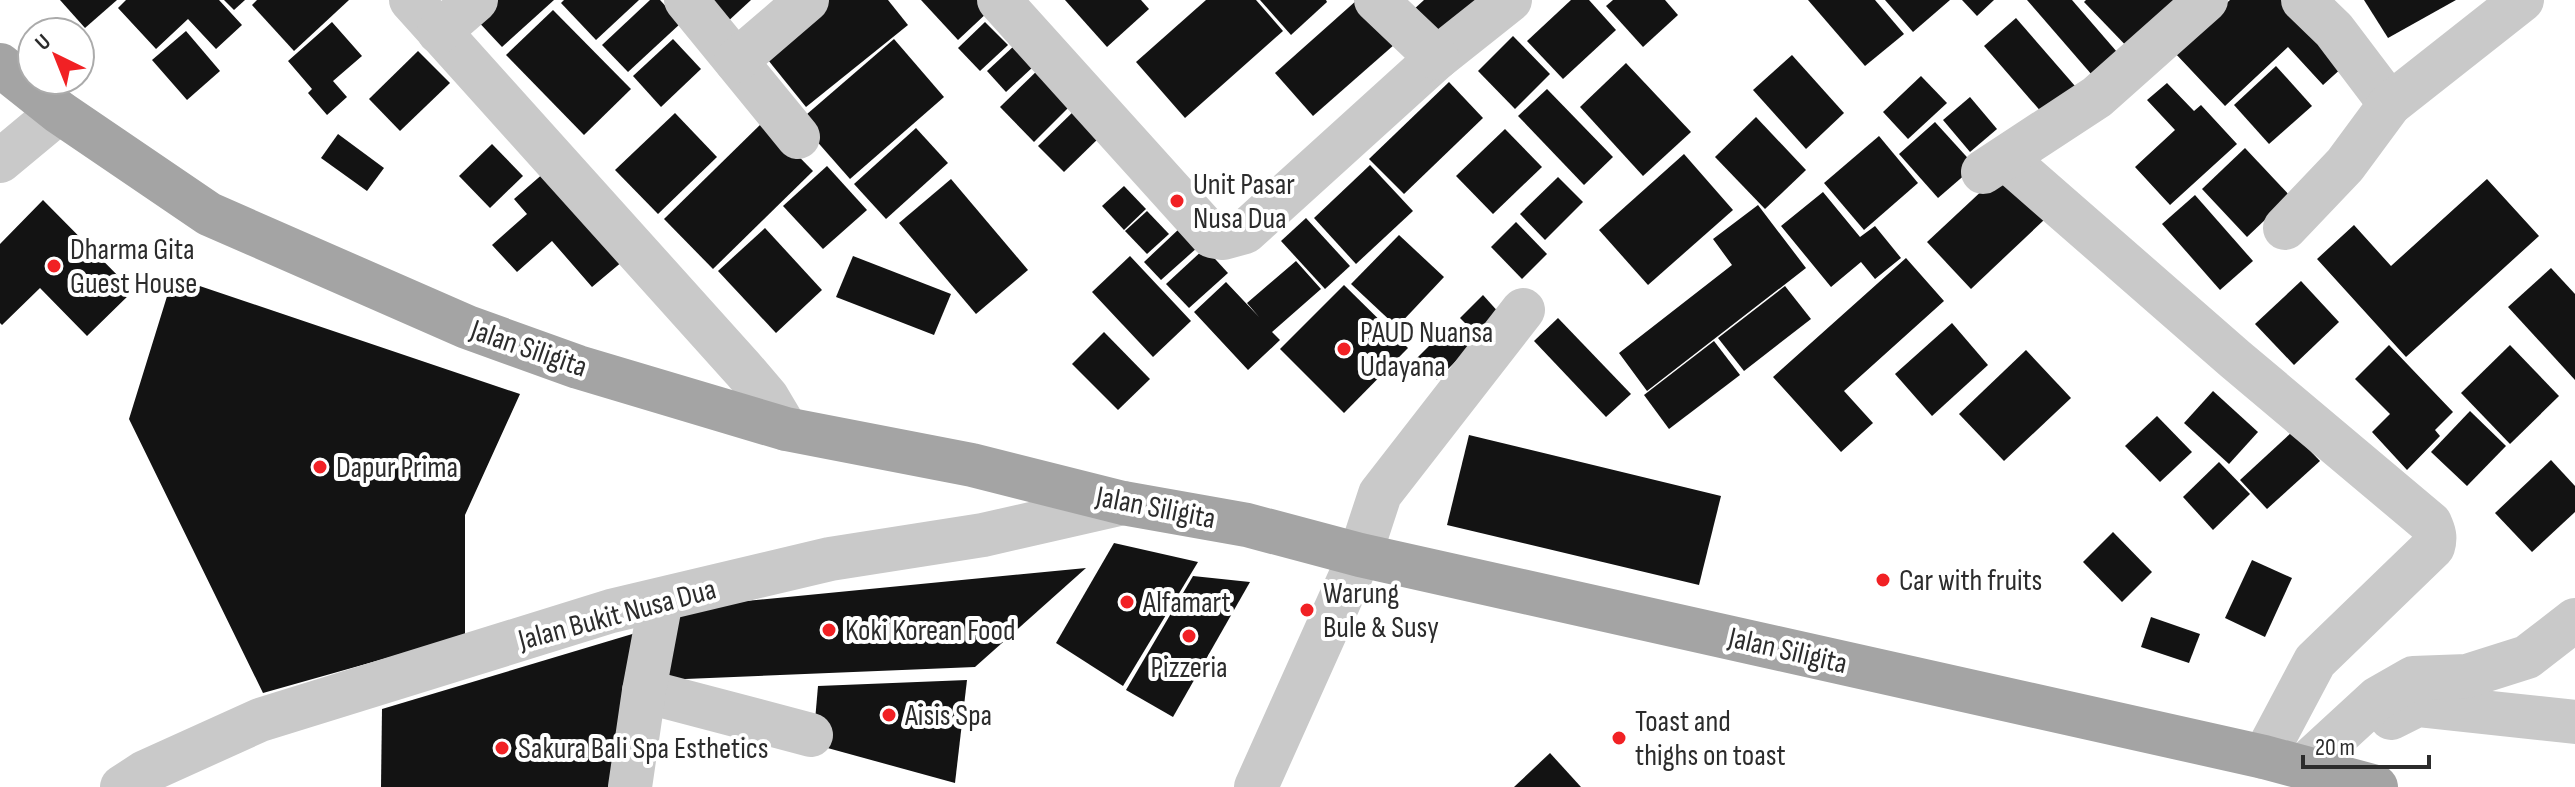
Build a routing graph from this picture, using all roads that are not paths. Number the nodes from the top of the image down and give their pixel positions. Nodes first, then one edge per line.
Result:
1 (411, 0) edge
2 (476, 0) edge
3 (686, 0) edge
4 (807, 0) edge
5 (999, 0) edge
6 (1376, 0) edge
7 (1510, 0) edge
8 (2206, 0) edge
9 (2303, 0) edge
10 (2522, 0) edge
11 (439, 32) junction
12 (1437, 58) junction
13 (736, 61) junction
14 (0, 65) edge
15 (2390, 104) junction
16 (59, 112) junction
17 (798, 137) dead end
18 (0, 161) edge
19 (2285, 228) dead end
20 (1523, 310) dead end
21 (786, 429) junction
22 (1123, 503) junction
23 (1360, 555) junction
24 (661, 600) junction
25 (2575, 620) edge
26 (644, 691) junction
27 (2575, 722) edge
28 (811, 735) dead end
29 (2299, 766) junction
30 (142, 782) edge
31 (630, 787) edge
32 (1256, 787) edge
33 (2376, 787) edge

1 - 11 street
2 - 11 street
3 - 13 street
4 - 13 street
5 - 12 street
6 - 12 street
7 - 12 street
8 - 29 street
9 - 15 street
10 - 15 street
11 - 21 street
13 - 17 street
14 - 16 main road, Jalan Siligita
15 - 19 street
16 - 18 street
16 - 21 main road, Jalan Siligita
20 - 23 street
21 - 22 main road, Jalan Siligita
22 - 23 main road, Jalan Siligita
22 - 24 street, Jalan Bukit Nusa Dua
23 - 29 main road, Jalan Siligita
23 - 32 street
24 - 26 street
24 - 30 street, Jalan Bukit Nusa Dua
25 - 29 street
26 - 28 street
26 - 31 street
27 - 29 street
29 - 33 main road, Jalan Siligita

